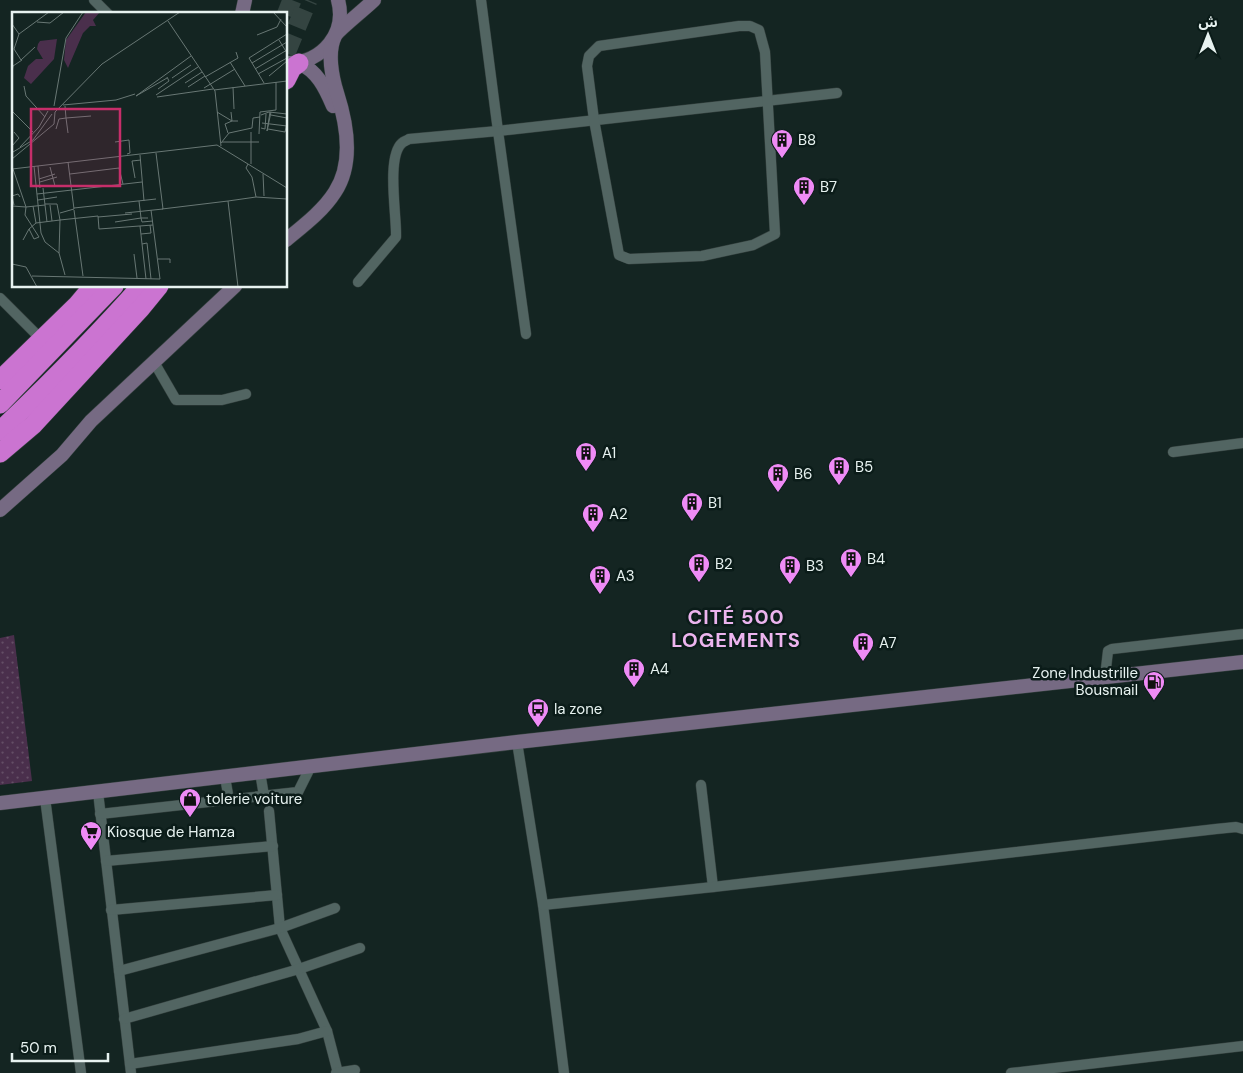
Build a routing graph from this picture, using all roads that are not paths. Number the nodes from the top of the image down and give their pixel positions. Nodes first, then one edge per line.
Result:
1 (94, 0) edge
2 (374, 0) edge
3 (481, 0) edge
4 (341, 1) edge
5 (106, 12) edge
6 (335, 36) junction
7 (292, 63) edge
8 (288, 76) edge
9 (837, 93) dead end
10 (768, 101) junction
11 (594, 120) junction
12 (498, 131) junction
13 (346, 136) junction
14 (288, 238) edge
15 (358, 282) dead end
16 (91, 288) edge
17 (112, 288) edge
18 (139, 288) edge
19 (157, 288) edge
20 (233, 288) edge
21 (0, 298) edge
22 (526, 334) dead end
23 (42, 340) junction
24 (154, 362) junction
25 (0, 380) edge
26 (246, 394) dead end
27 (0, 404) edge
28 (0, 431) edge
29 (1243, 443) edge
30 (1173, 452) dead end
31 (0, 453) edge
32 (0, 510) edge
33 (1243, 634) edge
34 (1243, 662) edge
35 (1105, 677) junction
36 (518, 742) junction
37 (311, 766) junction
38 (260, 772) junction
39 (225, 777) junction
40 (701, 785) dead end
41 (98, 792) junction
42 (264, 796) junction
43 (45, 798) junction
44 (229, 800) junction
45 (0, 803) edge
46 (269, 811) dead end
47 (100, 814) junction
48 (1243, 830) edge
49 (273, 846) junction
50 (106, 861) junction
51 (713, 888) junction
52 (277, 895) junction
53 (543, 905) junction
54 (335, 908) dead end
55 (111, 910) junction
56 (280, 928) junction
57 (360, 948) dead end
58 (299, 969) junction
59 (119, 971) junction
60 (124, 1020) junction
61 (327, 1031) junction
62 (1243, 1046) edge
63 (130, 1068) edge
64 (355, 1070) dead end
65 (82, 1073) edge
66 (337, 1073) edge
67 (564, 1073) edge
68 (1011, 1073) edge

1 - 5 street
2 - 6 main road
3 - 12 street
4 - 6 main road
6 - 7 main road
6 - 13 main road
7 - 8 highway
7 - 13 main road
9 - 10 street
10 - 11 street
10 - 11 street
10 - 11 street
11 - 12 street
12 - 15 street
12 - 22 street
13 - 14 main road
16 - 23 highway
17 - 27 highway
18 - 28 highway
19 - 31 highway
20 - 24 main road
21 - 23 street
23 - 25 highway
24 - 26 street
24 - 32 main road
29 - 30 street
33 - 35 street
34 - 35 main road
35 - 36 main road
36 - 37 main road
36 - 53 street
37 - 38 main road
37 - 42 street
38 - 39 main road
38 - 42 street
39 - 41 main road
39 - 44 street
40 - 51 street
41 - 43 main road
41 - 47 street
42 - 44 street
43 - 45 main road
43 - 65 street
44 - 47 street
46 - 49 street
47 - 50 street
48 - 51 street
49 - 50 street
49 - 52 street
50 - 55 street
51 - 53 street
52 - 55 street
52 - 56 street
53 - 67 street
54 - 56 street
55 - 59 street
56 - 58 street
56 - 59 street
57 - 58 street
58 - 60 street
58 - 61 street
59 - 60 street
60 - 63 street
61 - 63 street
61 - 66 street
62 - 68 street
64 - 66 street

